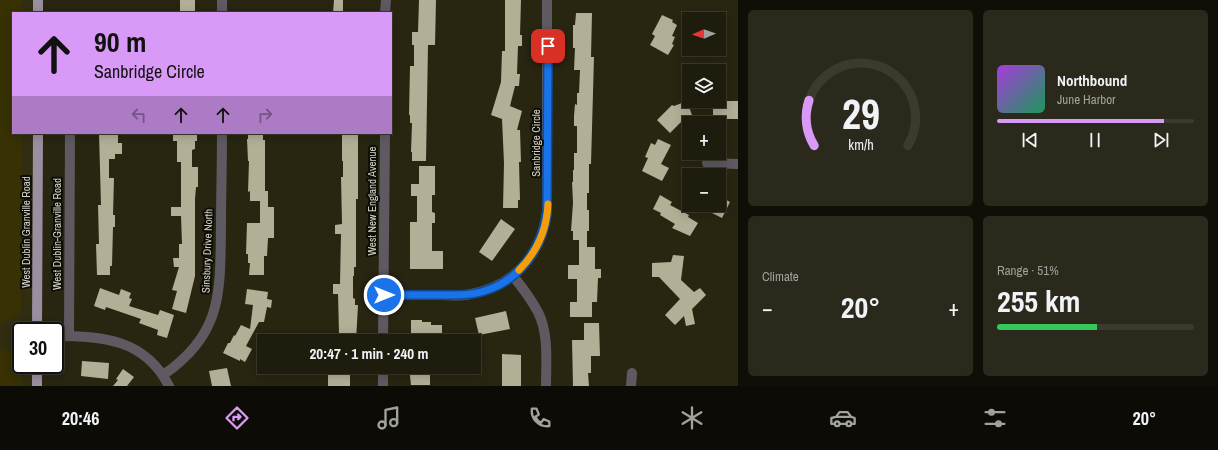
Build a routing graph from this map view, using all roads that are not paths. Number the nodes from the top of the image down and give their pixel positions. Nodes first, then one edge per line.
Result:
1 (38, 0) edge
2 (222, 0) edge
3 (386, 0) edge
4 (547, 0) edge
5 (38, 12) edge
6 (222, 12) edge
7 (385, 12) edge
8 (38, 134) edge
9 (70, 134) edge
10 (222, 134) edge
11 (385, 134) edge
12 (707, 164) dead end
13 (738, 164) edge
14 (513, 276) junction
15 (384, 295) junction
16 (37, 322) edge
17 (383, 334) edge
18 (64, 336) edge
19 (69, 336) junction
20 (632, 373) dead end
21 (37, 374) edge
22 (383, 374) edge
23 (163, 375) junction
24 (37, 386) edge
25 (169, 386) edge
26 (383, 386) edge
27 (546, 386) edge
28 (631, 386) edge

1 - 5 main road
2 - 6 street
3 - 7 street
4 - 14 street, Sanbridge Circle
8 - 16 main road, West Dublin Granville Road
9 - 19 street, West Dublin-Granville Road
10 - 23 street, Sinsbury Drive North
11 - 15 street, West New England Avenue
12 - 13 street
14 - 15 street, Sanbridge Circle
14 - 27 street
15 - 17 street, West New England Avenue
18 - 19 street
19 - 23 street
20 - 28 street
21 - 24 main road
22 - 26 street
23 - 25 street

